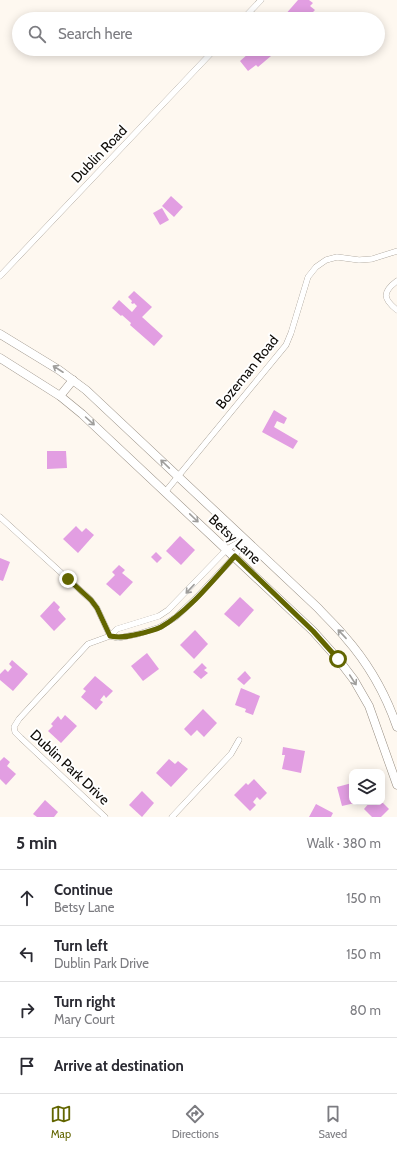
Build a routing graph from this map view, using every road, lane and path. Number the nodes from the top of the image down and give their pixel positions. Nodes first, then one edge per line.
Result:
1 (261, 0) edge
2 (250, 12) edge
3 (208, 56) edge
4 (397, 251) edge
5 (0, 276) edge
6 (397, 281) edge
7 (397, 310) edge
8 (0, 334) edge
9 (0, 358) edge
10 (73, 380) junction
11 (60, 396) junction
12 (178, 476) junction
13 (166, 491) junction
14 (0, 517) edge
15 (244, 539) junction
16 (227, 550) junction
17 (235, 556) junction
18 (200, 578) junction
19 (208, 585) junction
20 (162, 614) junction
21 (167, 623) junction
22 (110, 636) junction
23 (397, 727) edge
24 (239, 740) dead end
25 (397, 785) edge
26 (105, 817) edge
27 (172, 817) edge

1 - 2 street
3 - 5 street, Dublin Road
4 - 12 street, Bozeman Road
6 - 7 street
10 -> 8 main road, Betsy Lane
9 - 11 main road, Betsy Lane
10 - 11 main road
12 -> 10 main road, Betsy Lane
11 -> 13 main road, Betsy Lane
12 - 13 street, Bozeman Road
12 - 15 main road, Betsy Lane
13 -> 16 main road, Betsy Lane
14 - 22 street
15 - 16 street, Dublin Park Drive
15 - 17 street, Dublin Park Drive
23 -> 15 main road, Betsy Lane
16 - 17 main road, Betsy Lane
16 - 18 street, Dublin Park Drive
17 - 19 street, Dublin Park Drive
17 -> 25 main road, Betsy Lane
18 - 19 street
18 -> 20 street, Dublin Park Drive
19 - 21 street, Dublin Park Drive
20 - 21 street
20 - 22 street, Dublin Park Drive
21 - 22 street, Dublin Park Drive
22 - 26 street, Dublin Park Drive
24 - 27 street

